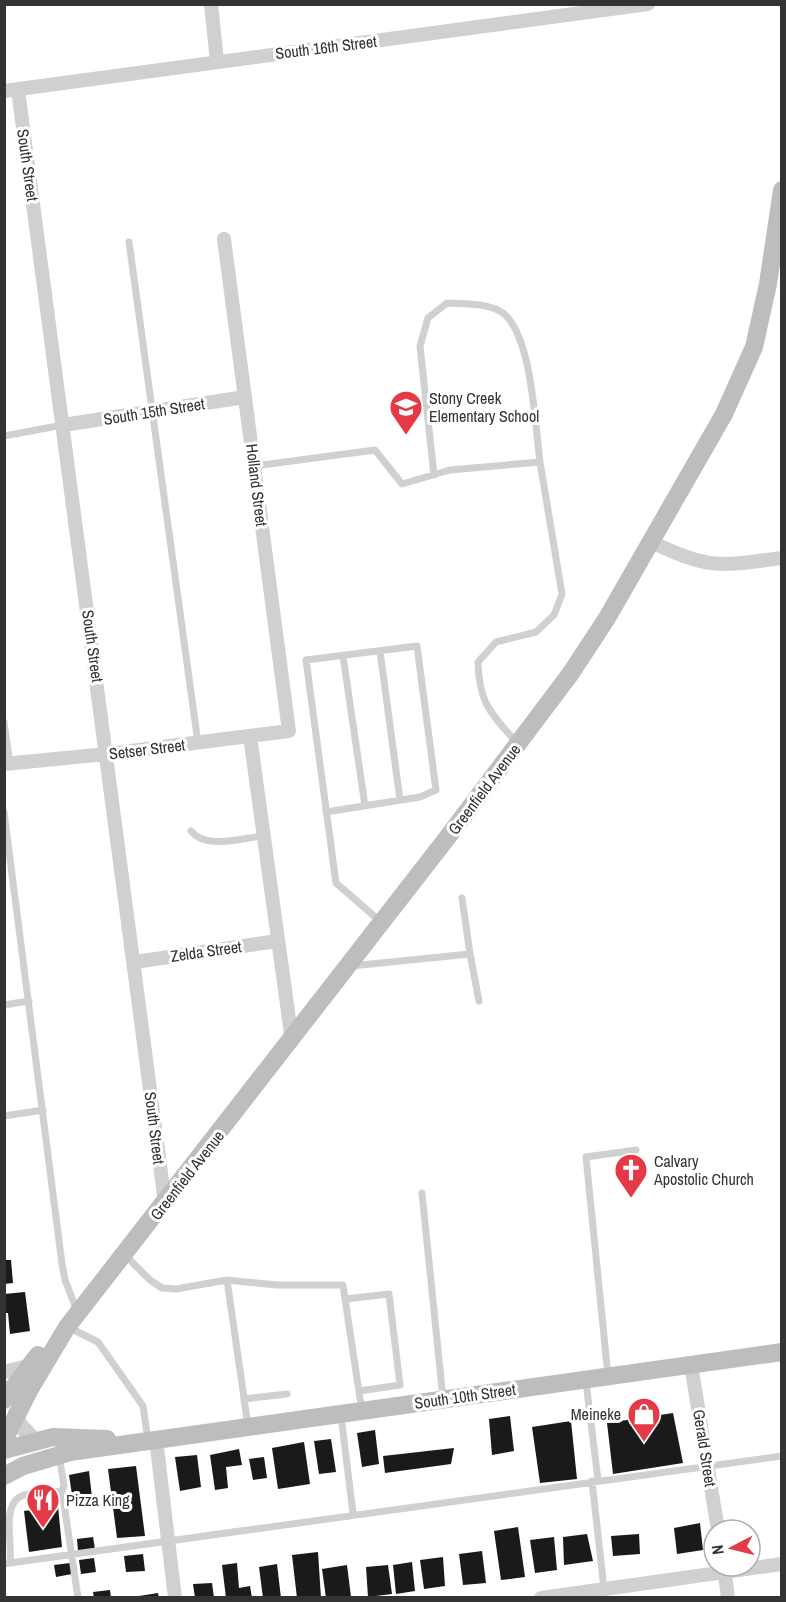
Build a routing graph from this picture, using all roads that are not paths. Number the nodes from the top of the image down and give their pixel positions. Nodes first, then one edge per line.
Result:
1 (211, 4) edge
2 (648, 4) edge
3 (217, 61) junction
4 (11, 90) edge
5 (782, 190) edge
6 (224, 239) dead end
7 (129, 242) dead end
8 (245, 397) junction
9 (152, 411) junction
10 (63, 425) junction
11 (4, 436) edge
12 (540, 462) junction
13 (254, 466) junction
14 (434, 475) junction
15 (652, 542) junction
16 (782, 558) edge
17 (380, 651) junction
18 (343, 656) junction
19 (4, 722) edge
20 (289, 731) joint
21 (250, 736) junction
22 (198, 743) junction
23 (518, 743) junction
24 (107, 754) junction
25 (7, 764) edge
26 (400, 800) junction
27 (365, 806) junction
28 (4, 812) edge
29 (326, 812) junction
30 (191, 831) dead end
31 (263, 836) junction
32 (462, 898) dead end
33 (381, 922) junction
34 (277, 940) junction
35 (470, 954) junction
36 (135, 962) junction
37 (348, 966) junction
38 (29, 1001) junction
39 (479, 1001) dead end
40 (4, 1005) edge
41 (292, 1041) junction
42 (43, 1110) junction
43 (4, 1116) edge
44 (636, 1150) dead end
45 (422, 1193) dead end
46 (165, 1203) junction
47 (125, 1254) junction
48 (227, 1280) junction
49 (345, 1299) junction
50 (73, 1320) junction
51 (782, 1352) edge
52 (31, 1365) junction
53 (691, 1365) junction
54 (4, 1372) edge
55 (608, 1376) junction
56 (586, 1380) junction
57 (359, 1391) junction
58 (287, 1394) dead end
59 (244, 1399) junction
60 (443, 1399) junction
61 (10, 1407) edge
62 (362, 1411) junction
63 (341, 1413) junction
64 (248, 1426) junction
65 (152, 1439) junction
66 (4, 1440) edge
67 (35, 1441) junction
68 (4, 1451) edge
69 (59, 1455) junction
70 (782, 1456) edge
71 (708, 1466) junction
72 (4, 1476) edge
73 (595, 1481) junction
74 (62, 1490) junction
75 (352, 1514) junction
76 (716, 1518) edge
77 (168, 1542) junction
78 (72, 1556) junction
79 (7, 1564) edge
80 (782, 1564) edge
81 (762, 1566) edge
82 (702, 1573) edge
83 (726, 1578) edge
84 (604, 1589) junction
85 (78, 1598) edge
86 (175, 1598) edge
87 (541, 1598) edge
88 (728, 1598) edge

1 - 3 street
2 - 3 street, South 16th Street
3 - 4 street, South 16th Street
4 - 10 street, South Street
5 - 15 main road, Greenfield Avenue
6 - 8 street, Holland Street
7 - 9 lane
8 - 9 street, South 15th Street
8 - 13 street, Holland Street
9 - 10 street, South 15th Street
9 - 22 lane
10 - 11 lane
10 - 24 street, South Street
12 - 14 lane
12 - 14 lane
12 - 23 lane
13 - 14 lane
13 - 20 street, Holland Street
15 - 16 street
15 - 23 main road, Greenfield Avenue
17 - 18 lane
17 - 26 lane
17 - 26 lane
18 - 27 lane
18 - 29 lane
19 - 25 lane
20 - 21 street, Setser Street
21 - 22 street, Setser Street
21 - 31 street
22 - 24 street, Setser Street
23 - 33 main road, Greenfield Avenue
24 - 25 street, Setser Street
24 - 36 street, South Street
26 - 27 lane
27 - 29 lane
28 - 38 lane
29 - 33 lane
30 - 31 lane
31 - 34 street
32 - 35 lane
33 - 37 main road, Greenfield Avenue
34 - 36 street, Zelda Street
34 - 41 street
35 - 37 lane
35 - 39 lane
36 - 46 street, South Street
37 - 41 main road, Greenfield Avenue
38 - 40 lane
38 - 42 lane
41 - 46 main road, Greenfield Avenue
42 - 43 lane
42 - 50 lane
44 - 55 lane
45 - 60 lane
46 - 47 main road, Greenfield Avenue
47 - 48 lane
47 - 50 main road, Greenfield Avenue
48 - 49 lane
48 - 59 lane
49 - 57 lane
49 - 57 lane
50 - 52 main road, Greenfield Avenue
50 - 61 main road, Greenfield Avenue
50 - 65 lane
51 - 53 main road, South 10th Street
52 - 54 street
52 - 61 main road, Greenfield Avenue
53 - 55 main road, South 10th Street
53 - 71 street, Gerald Street
55 - 56 main road, South 10th Street
56 - 60 main road, South 10th Street
56 - 73 lane
57 - 62 lane
58 - 59 lane
59 - 64 lane
60 - 62 main road, South 10th Street
61 - 66 main road, Greenfield Avenue
61 - 67 street
62 - 63 main road, South 10th Street
63 - 64 main road, South 10th Street
63 - 75 lane
64 - 65 main road, South 10th Street
65 - 67 main road, South 10th Street
65 - 69 main road, South 10th Street
65 - 77 street
67 - 68 main road, South 10th Street
68 - 72 main road
69 - 72 main road, South 10th Street
69 - 74 lane
70 - 71 lane
71 - 73 lane
71 - 76 street, Gerald Street
73 - 75 lane
73 - 84 lane
74 - 78 lane
74 - 79 lane
75 - 77 lane
77 - 78 lane
77 - 86 street
78 - 79 lane
78 - 85 lane
80 - 81 street
82 - 84 street
83 - 88 street
84 - 87 street

